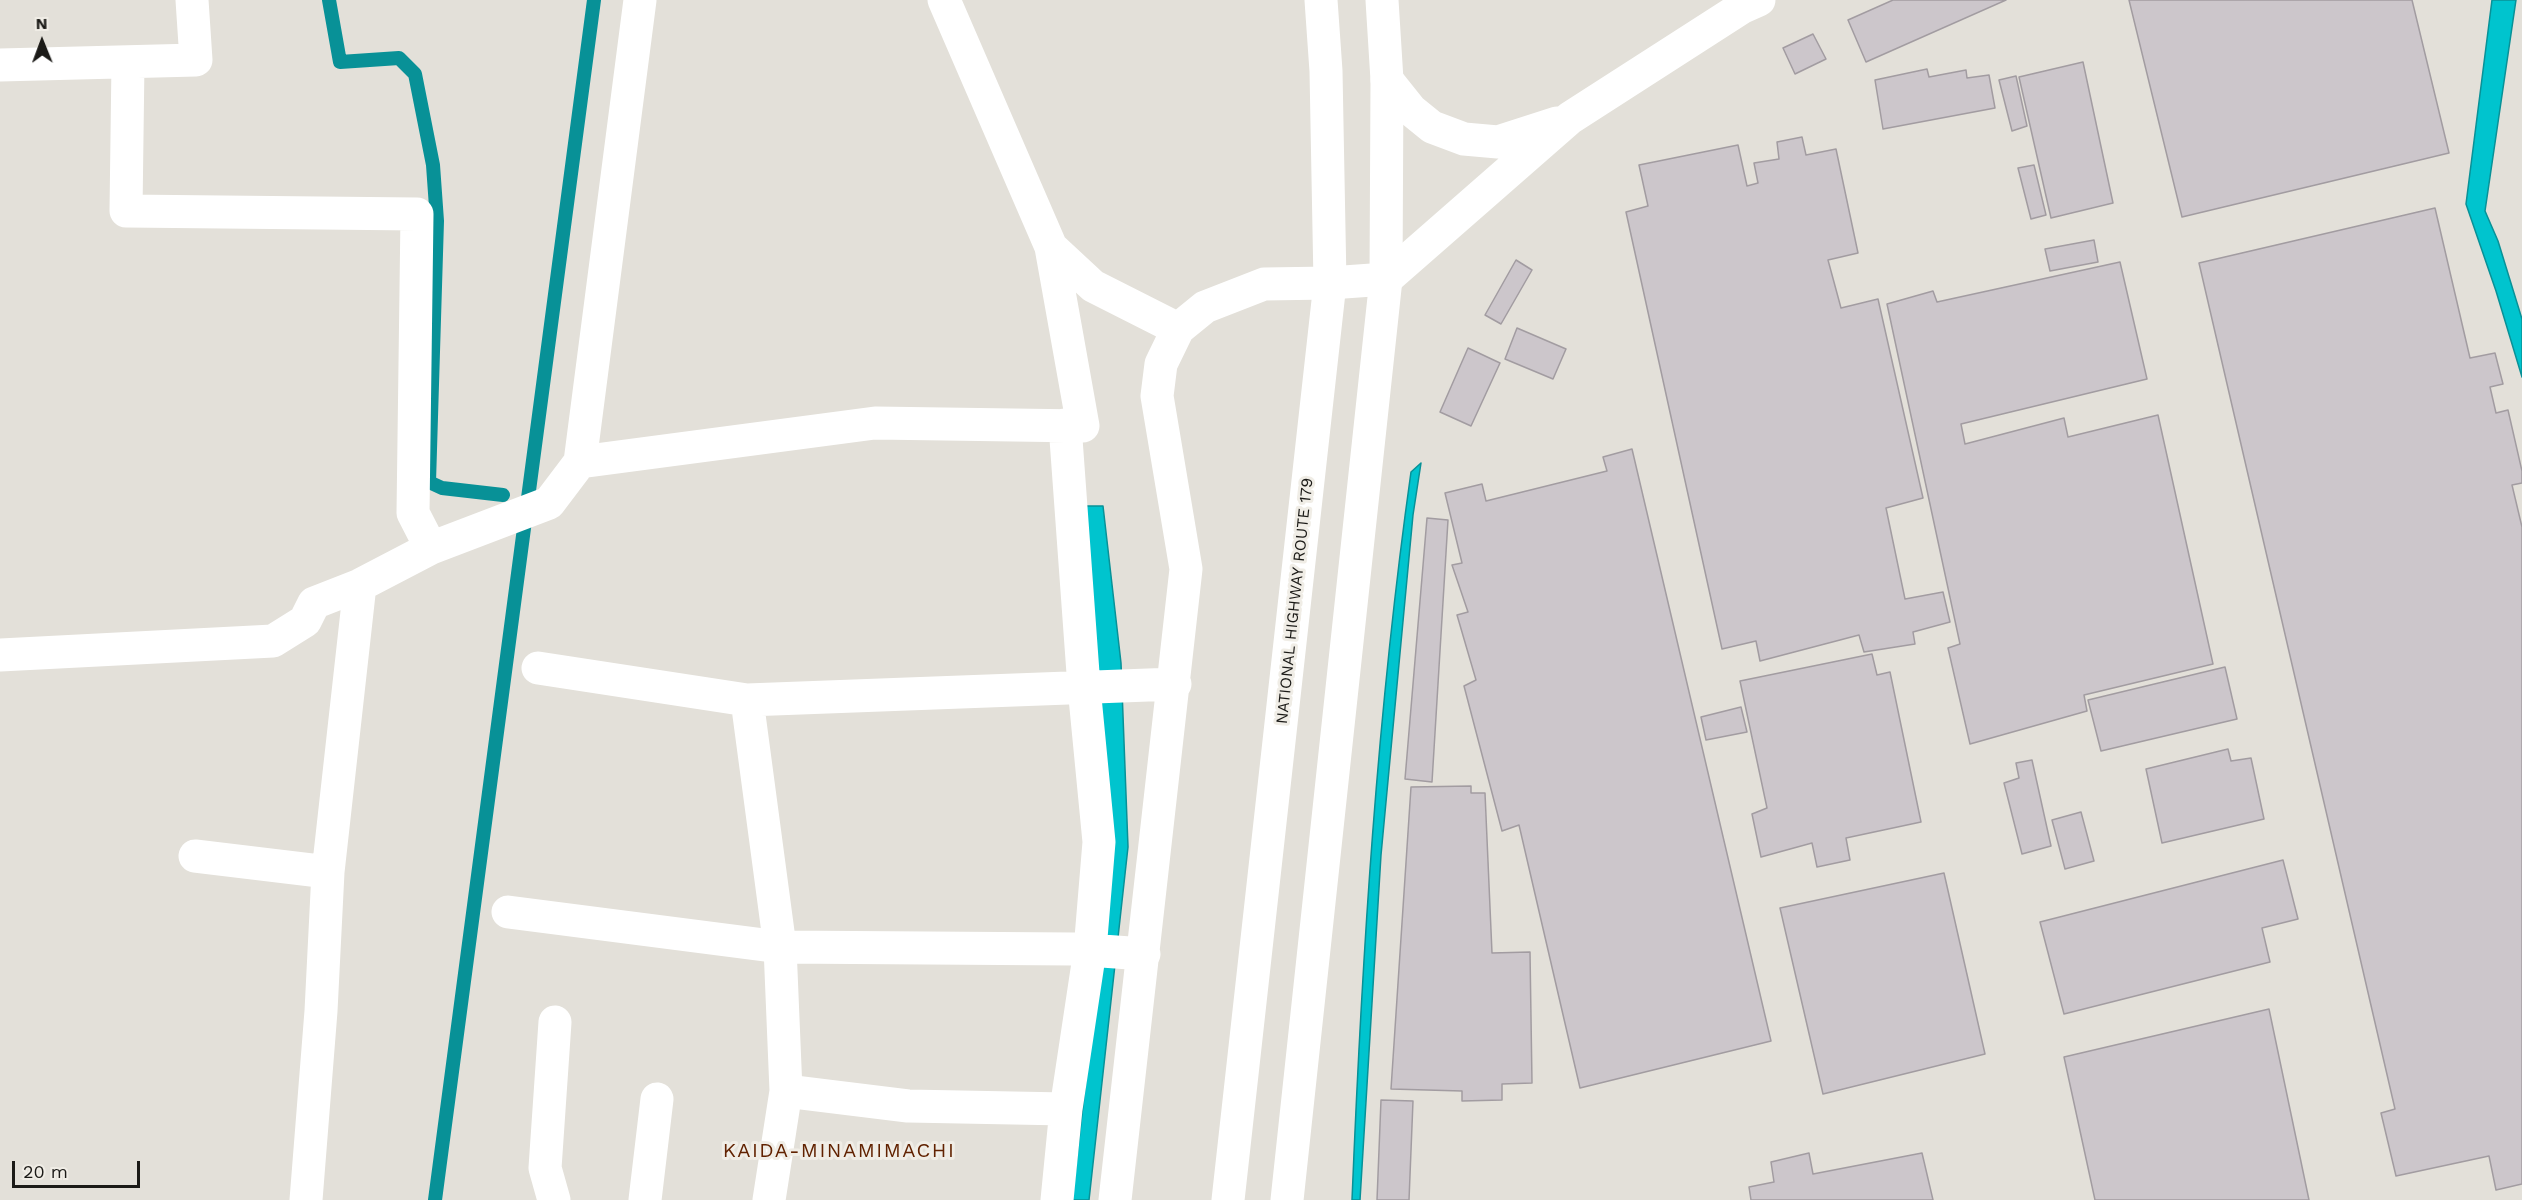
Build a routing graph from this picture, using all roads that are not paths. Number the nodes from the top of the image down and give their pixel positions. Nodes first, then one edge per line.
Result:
1 (192, 0) edge
2 (640, 0) edge
3 (944, 0) edge
4 (1321, 0) edge
5 (1382, 0) edge
6 (1747, 3) edge
7 (129, 62) junction
8 (0, 65) edge
9 (1388, 80) junction
10 (1570, 118) junction
11 (1051, 247) junction
12 (1386, 279) junction
13 (1330, 283) junction
14 (1178, 329) junction
15 (1065, 425) junction
16 (580, 462) junction
17 (431, 548) junction
18 (360, 585) junction
19 (0, 656) edge
20 (538, 668) dead end
21 (1175, 684) junction
22 (1084, 687) junction
23 (747, 700) junction
24 (195, 856) dead end
25 (328, 872) junction
26 (508, 912) dead end
27 (780, 947) junction
28 (1090, 950) junction
29 (1144, 954) junction
30 (555, 1022) dead end
31 (786, 1091) junction
32 (657, 1099) dead end
33 (1066, 1109) junction
34 (306, 1200) edge
35 (554, 1200) edge
36 (645, 1200) edge
37 (769, 1200) edge
38 (1057, 1200) edge
39 (1115, 1200) edge
40 (1228, 1200) edge
41 (1287, 1200) edge

1 - 7 main road
2 - 16 main road
3 - 11 main road
4 - 13 main road, NATIONAL HIGHWAY ROUTE 179
5 - 9 main road
6 - 10 main road
7 - 8 main road
7 - 17 main road
9 - 10 main road
9 - 12 main road
10 - 12 main road
11 - 14 main road
11 - 15 main road
12 - 13 main road
12 - 41 main road
13 - 14 main road
13 - 40 main road, NATIONAL HIGHWAY ROUTE 179
14 - 21 main road
15 - 16 main road
15 - 22 main road
16 - 17 main road
17 - 18 main road
18 - 19 main road
18 - 25 main road
20 - 23 main road
21 - 22 main road
21 - 29 main road
22 - 23 main road
22 - 28 main road
23 - 27 main road
24 - 25 main road
25 - 34 main road
26 - 27 main road
27 - 28 main road
27 - 31 main road
28 - 29 main road
28 - 33 main road
29 - 39 main road
30 - 35 main road
31 - 33 main road
31 - 37 main road
32 - 36 main road
33 - 38 main road

